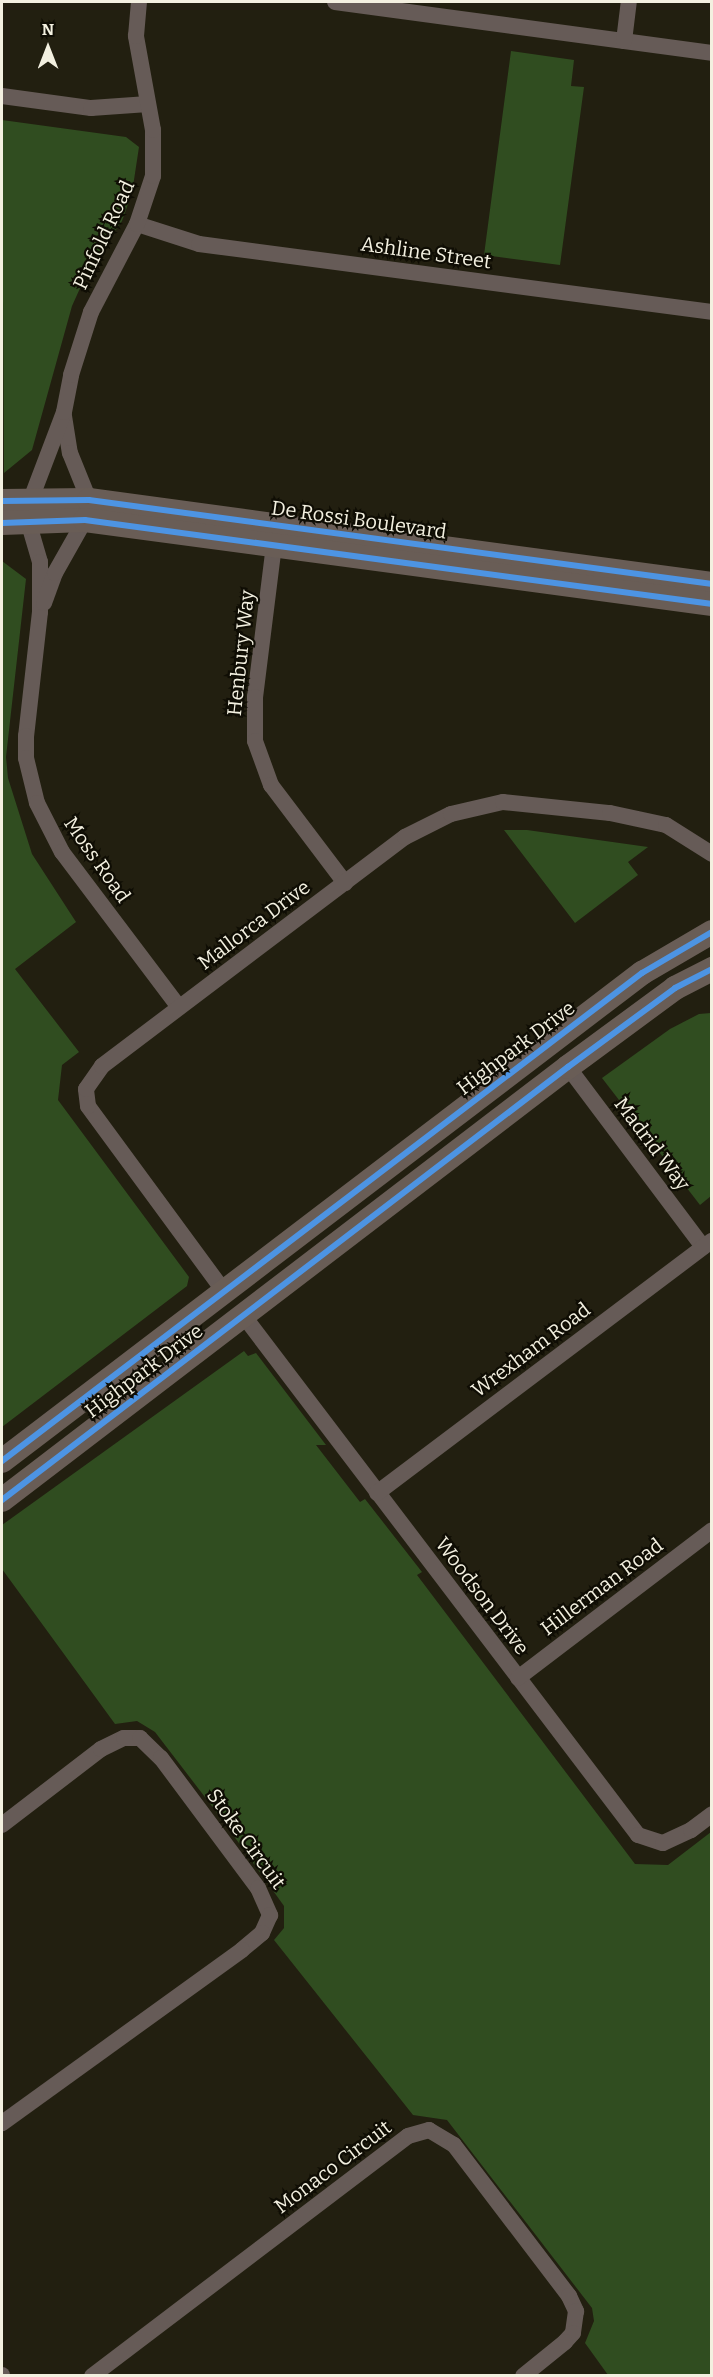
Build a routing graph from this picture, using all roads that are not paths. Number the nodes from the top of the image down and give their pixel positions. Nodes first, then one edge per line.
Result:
1 (139, 2) edge
2 (334, 2) edge
3 (629, 2) edge
4 (369, 4) edge
5 (624, 41) junction
6 (711, 52) edge
7 (2, 96) edge
8 (148, 104) junction
9 (137, 224) junction
10 (711, 312) edge
11 (64, 412) junction
12 (2, 501) edge
13 (30, 510) junction
14 (87, 510) junction
15 (2, 523) edge
16 (274, 545) junction
17 (711, 584) edge
18 (711, 604) edge
19 (40, 612) junction
20 (705, 849) edge
21 (711, 862) edge
22 (345, 882) junction
23 (711, 932) edge
24 (711, 969) edge
25 (179, 1007) junction
26 (568, 1067) junction
27 (707, 1244) edge
28 (224, 1290) junction
29 (243, 1315) junction
30 (2, 1461) edge
31 (377, 1493) junction
32 (2, 1500) edge
33 (711, 1530) edge
34 (518, 1678) junction
35 (711, 1815) edge
36 (2, 1825) edge
37 (2, 2124) edge
38 (92, 2376) edge
39 (523, 2376) edge

1 - 8 street, Pinfold Road
2 - 4 street
3 - 5 street
4 - 5 street
5 - 6 street
7 - 8 street
8 - 9 street, Pinfold Road
9 - 10 street, Ashline Street
9 - 11 street, Pinfold Road
11 - 13 street, Pinfold Road
11 - 14 street, Pinfold Road
12 - 13 street, De Rossi Boulevard
13 - 14 street, De Rossi Boulevard
13 - 15 street, De Rossi Boulevard
13 - 19 street, Moss Road
14 - 16 street, De Rossi Boulevard
14 - 17 street, De Rossi Boulevard
14 - 19 street, Moss Road
16 - 18 street, De Rossi Boulevard
16 - 22 street, Henbury Way
19 - 25 street, Moss Road
20 - 21 street, Mallorca Drive
20 - 22 street, Mallorca Drive
22 - 25 street, Mallorca Drive
23 - 28 street, Highpark Drive
24 - 26 street, Highpark Drive
25 - 28 street, Mallorca Drive
26 - 27 street, Madrid Way
26 - 29 street, Highpark Drive
27 - 31 street, Wrexham Road
28 - 30 street, Highpark Drive
29 - 31 street, Woodson Drive
29 - 32 street, Highpark Drive
31 - 34 street, Woodson Drive
33 - 34 street, Hillerman Road
34 - 35 street, Woodson Drive
36 - 37 street, Stoke Circuit
38 - 39 street, Monaco Circuit

